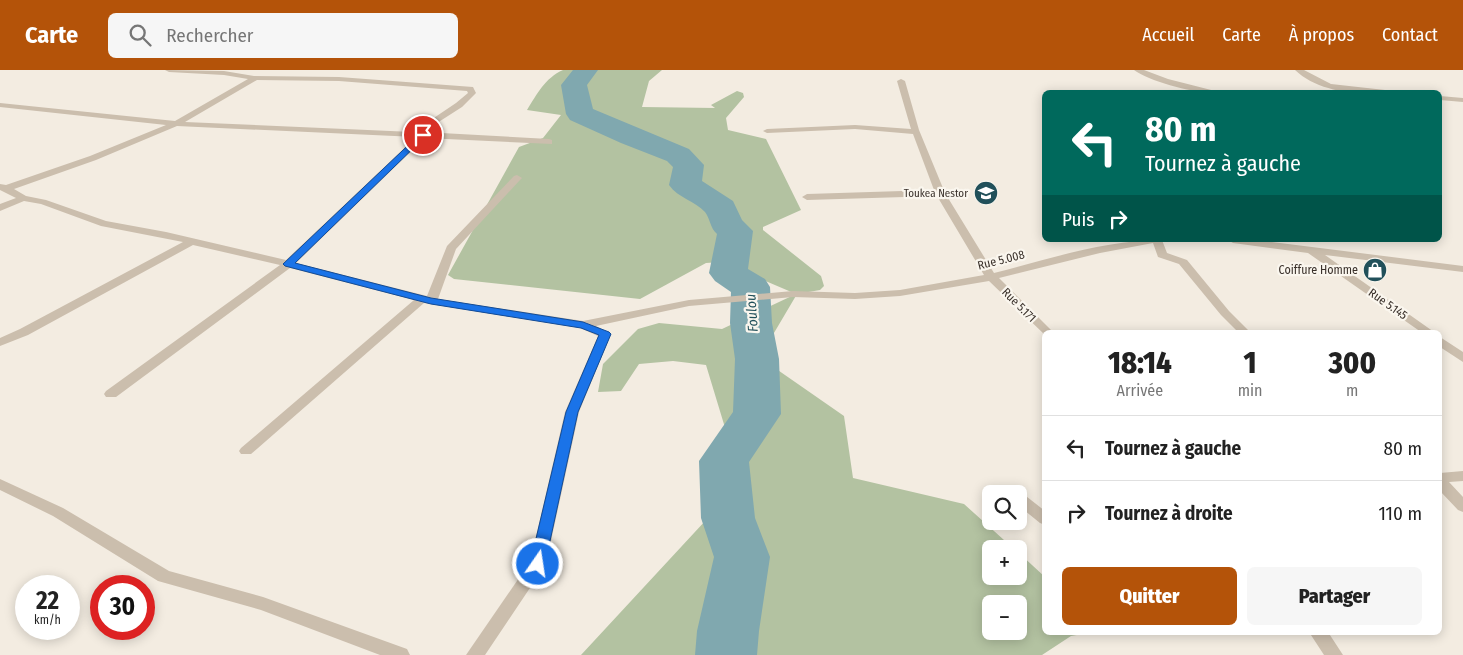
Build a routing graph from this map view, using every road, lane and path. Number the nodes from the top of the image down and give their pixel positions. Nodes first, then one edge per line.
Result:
1 (169, 70) edge
2 (270, 70) edge
3 (1138, 70) edge
4 (1299, 70) edge
5 (255, 78) junction
6 (901, 81) dead end
7 (1206, 90) edge
8 (1335, 90) edge
9 (1442, 98) edge
10 (1463, 100) edge
11 (0, 105) edge
12 (176, 124) junction
13 (767, 131) dead end
14 (916, 132) junction
15 (419, 134) junction
16 (549, 142) dead end
17 (516, 178) dead end
18 (3, 187) edge
19 (940, 193) junction
20 (23, 198) junction
21 (807, 198) dead end
22 (0, 208) edge
23 (192, 241) junction
24 (1142, 242) edge
25 (1158, 242) edge
26 (1252, 242) edge
27 (1302, 242) edge
28 (1308, 248) junction
29 (288, 264) junction
30 (1463, 269) edge
31 (991, 277) junction
32 (427, 300) junction
33 (583, 325) junction
34 (1045, 330) edge
35 (1242, 330) edge
36 (1425, 330) edge
37 (0, 342) edge
38 (1442, 342) edge
39 (1463, 358) edge
40 (111, 394) dead end
41 (246, 451) dead end
42 (1463, 476) edge
43 (1442, 478) edge
44 (0, 484) edge
45 (1442, 484) edge
46 (1027, 505) edge
47 (1463, 506) edge
48 (1042, 517) edge
49 (1320, 635) edge
50 (401, 655) edge
51 (475, 655) edge
52 (1334, 655) edge

1 - 5 street
2 - 5 street
3 - 7 street
4 - 8 street
5 - 12 street
5 - 15 street
6 - 14 street, Rue 5.171
9 - 10 street
11 - 12 street
12 - 15 street
12 - 18 street
13 - 14 street
14 - 19 street, Rue 5.171
15 - 16 street
15 - 29 street
17 - 32 street
18 - 20 street
19 - 21 street
19 - 31 street, Rue 5.171
20 - 22 street
20 - 23 street
23 - 29 street
23 - 37 street
24 - 31 street, Rue 5.008
25 - 35 street
26 - 28 street
27 - 28 street, Rue 5.145
28 - 30 street
28 - 36 street, Rue 5.145
29 - 32 street
29 - 40 street
31 - 33 street, Rue 5.008
31 - 34 street, Rue 5.171
32 - 33 street
32 - 41 street
33 - 51 street
38 - 39 street
42 - 43 street
44 - 50 street
45 - 47 street
46 - 48 street
49 - 52 street

